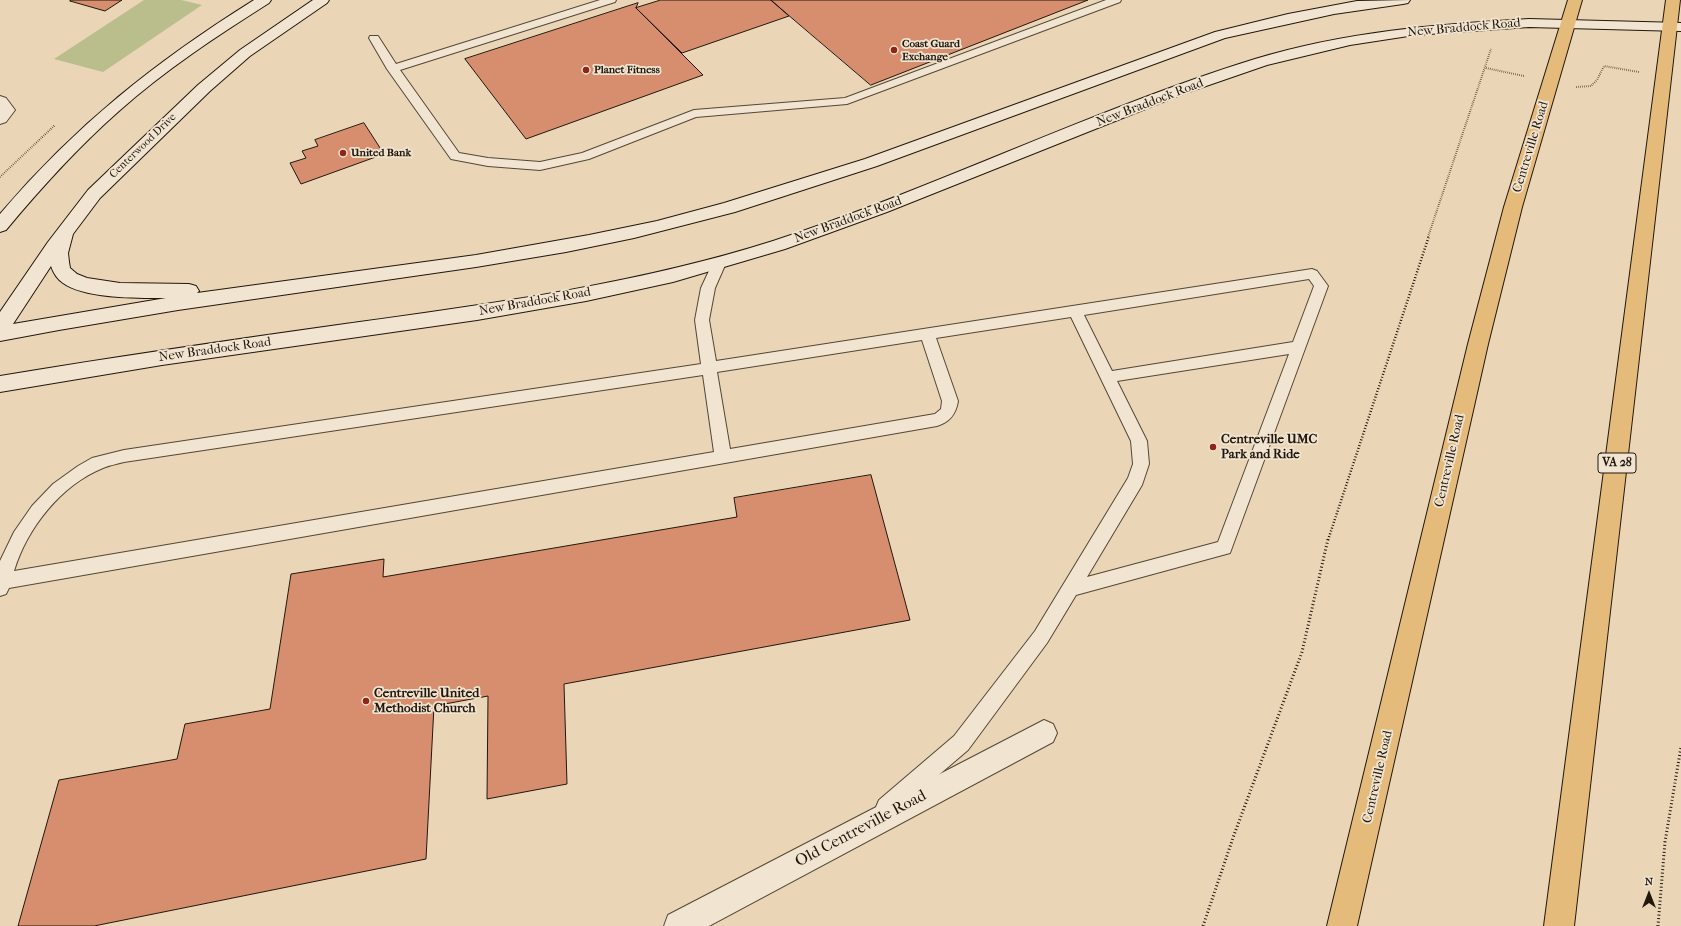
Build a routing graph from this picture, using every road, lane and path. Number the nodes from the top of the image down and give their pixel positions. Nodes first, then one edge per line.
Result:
1 (264, 0) edge
2 (322, 0) edge
3 (611, 0) edge
4 (1116, 0) edge
5 (1403, 0) edge
6 (1575, 0) edge
7 (1673, 0) edge
8 (1494, 24) junction
9 (1568, 24) junction
10 (1676, 27) edge
11 (374, 38) dead end
12 (1486, 68) junction
13 (393, 69) junction
14 (1664, 76) junction
15 (1551, 82) junction
16 (0, 101) edge
17 (0, 119) edge
18 (0, 226) edge
19 (65, 232) junction
20 (719, 263) junction
21 (258, 292) junction
22 (1075, 310) junction
23 (0, 328) edge
24 (927, 333) junction
25 (0, 334) edge
26 (1298, 347) junction
27 (709, 368) junction
28 (1108, 377) junction
29 (0, 384) edge
30 (723, 457) junction
31 (1, 584) edge
32 (1070, 589) junction
33 (1044, 733) dead end
34 (1681, 747) edge
35 (860, 830) junction
36 (679, 926) edge
37 (1203, 926) edge
38 (1342, 926) edge
39 (1559, 926) edge
40 (1658, 926) edge

1 - 18 street
2 - 19 street, Centerwood Drive
3 - 13 lane
4 - 13 lane
5 - 21 street
6 - 9 highway, Centreville Road
7 - 10 highway, VA 28
8 - 9 street, New Braddock Road
8 - 12 path
8 - 20 street, New Braddock Road
9 - 10 street, New Braddock Road
9 - 15 highway, Centreville Road
10 - 14 highway, VA 28
11 - 13 lane
12 - 15 path
12 - 37 path
14 - 15 path
14 - 39 highway, VA 28
15 - 38 highway, Centreville Road
16 - 17 street
19 - 21 street
19 - 23 street, Centerwood Drive
20 - 27 lane
20 - 29 street, New Braddock Road
21 - 25 street
22 - 24 lane
22 - 26 lane
22 - 28 lane
24 - 27 lane
24 - 30 lane
26 - 28 lane
26 - 32 lane
27 - 30 lane
27 - 31 lane
28 - 32 lane
30 - 31 lane
32 - 35 lane
33 - 35 street, Old Centreville Road
34 - 40 path
35 - 36 street, Old Centreville Road

